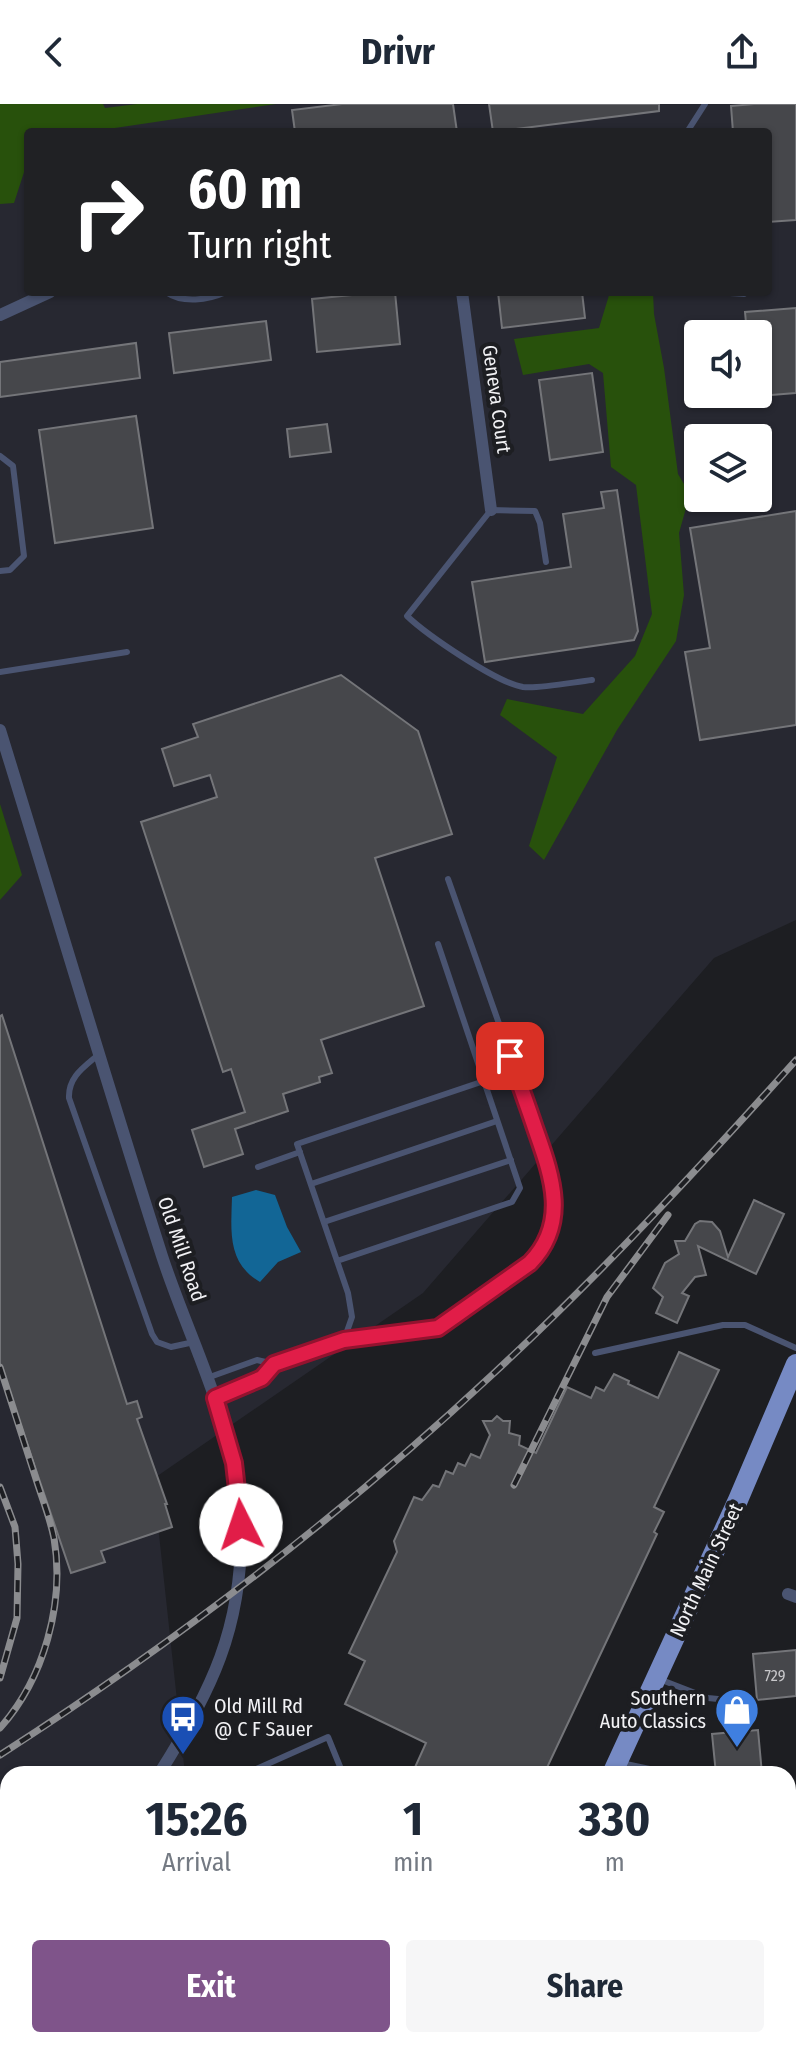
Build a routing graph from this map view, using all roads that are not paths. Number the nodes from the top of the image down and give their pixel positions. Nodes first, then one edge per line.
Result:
1 (705, 104) edge
2 (690, 128) edge
3 (41, 296) edge
4 (171, 296) edge
5 (212, 296) edge
6 (463, 296) edge
7 (0, 315) edge
8 (0, 456) edge
9 (491, 510) junction
10 (546, 562) dead end
11 (0, 571) edge
12 (127, 652) dead end
13 (0, 672) edge
14 (592, 680) dead end
15 (0, 730) edge
16 (448, 879) dead end
17 (438, 944) dead end
18 (99, 1054) junction
19 (484, 1081) junction
20 (497, 1121) junction
21 (300, 1152) junction
22 (511, 1160) junction
23 (258, 1167) dead end
24 (311, 1184) junction
25 (324, 1222) junction
26 (337, 1261) junction
27 (344, 1340) junction
28 (194, 1342) junction
29 (796, 1348) edge
30 (595, 1353) dead end
31 (274, 1364) junction
32 (796, 1364) edge
33 (207, 1378) junction
34 (215, 1398) junction
35 (656, 1678) junction
36 (738, 1701) dead end
37 (164, 1766) edge
38 (263, 1766) edge
39 (340, 1766) edge
40 (615, 1766) edge

1 - 2 lane
3 - 7 street
4 - 5 lane
6 - 9 street, Geneva Court
8 - 11 lane
9 - 10 lane
9 - 14 lane
12 - 13 lane
15 - 18 street, Old Mill Road
16 - 27 lane
17 - 19 lane
18 - 28 street, Old Mill Road
18 - 28 lane
19 - 20 lane
19 - 21 lane
20 - 22 lane
20 - 24 lane
21 - 23 lane
21 - 24 lane
22 - 25 lane
22 - 26 lane
24 - 25 lane
25 - 26 lane
26 - 27 lane
27 - 31 lane
28 - 33 street, Old Mill Road
29 - 30 lane
31 - 33 lane
31 - 34 lane
32 - 35 main road, North Main Street
33 - 34 street, Old Mill Road
34 - 37 street, Old Mill Road
35 - 36 lane
35 - 40 main road, North Main Street
38 - 39 lane

